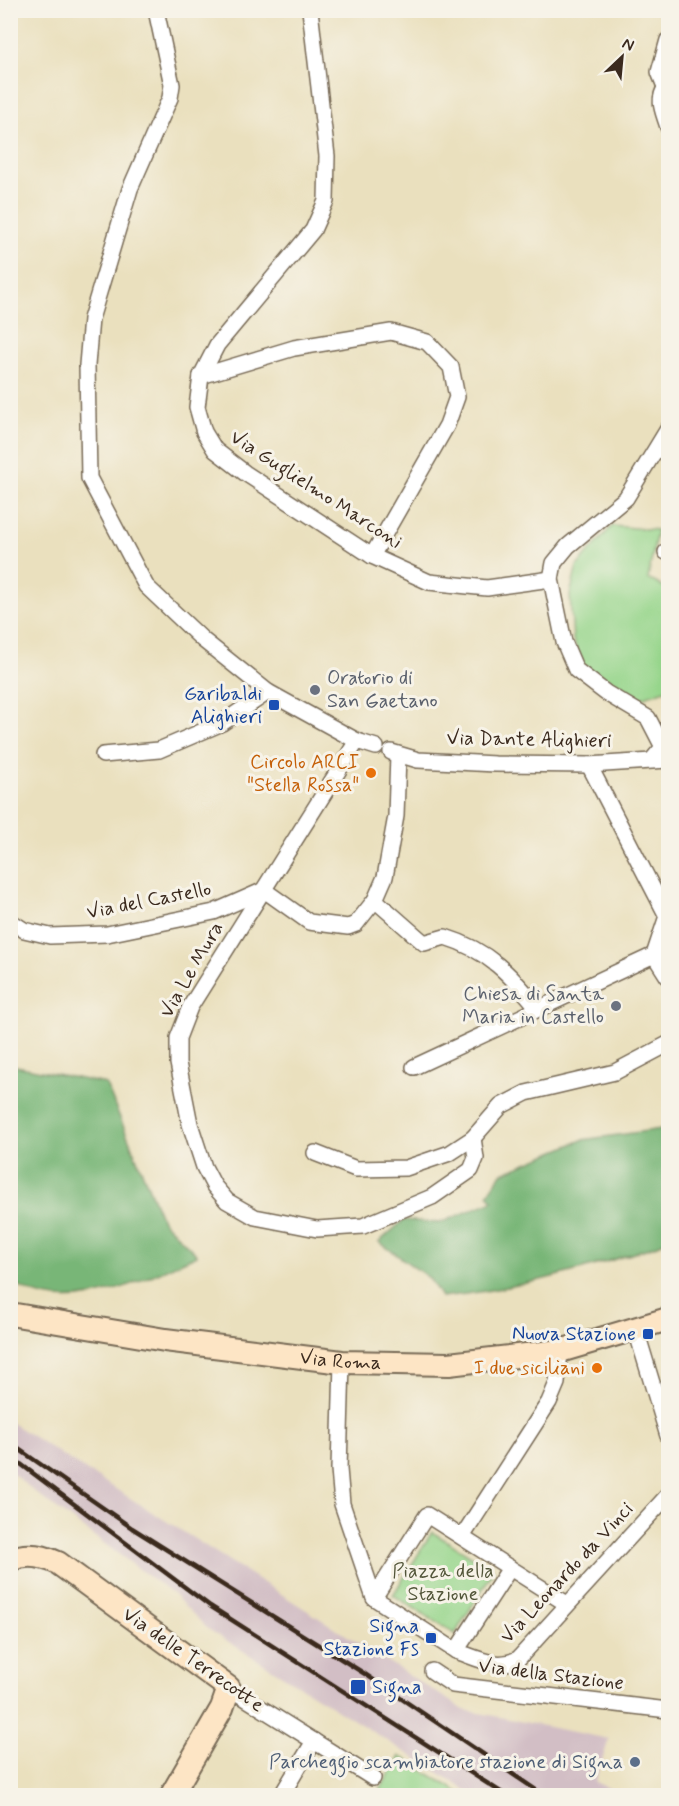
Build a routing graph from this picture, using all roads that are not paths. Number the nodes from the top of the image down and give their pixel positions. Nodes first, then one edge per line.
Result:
1 (156, 10) edge
2 (310, 10) edge
3 (669, 40) edge
4 (667, 91) edge
5 (669, 127) edge
6 (201, 376) junction
7 (669, 429) edge
8 (372, 556) junction
9 (551, 579) junction
10 (268, 692) junction
11 (357, 741) junction
12 (388, 751) junction
13 (103, 755) dead end
14 (652, 760) junction
15 (669, 760) edge
16 (589, 765) junction
17 (264, 890) junction
18 (375, 900) junction
19 (10, 921) edge
20 (654, 955) junction
21 (669, 977) edge
22 (538, 1008) junction
23 (669, 1044) edge
24 (414, 1067) dead end
25 (473, 1138) junction
26 (315, 1153) dead end
27 (10, 1314) edge
28 (669, 1319) edge
29 (636, 1330) junction
30 (560, 1351) junction
31 (342, 1362) junction
32 (669, 1436) edge
33 (669, 1495) edge
34 (462, 1537) junction
35 (10, 1560) edge
36 (510, 1568) junction
37 (374, 1598) junction
38 (567, 1604) junction
39 (456, 1651) junction
40 (432, 1671) dead end
41 (229, 1688) junction
42 (669, 1710) edge
43 (314, 1742) junction
44 (373, 1778) dead end
45 (171, 1796) edge
46 (281, 1796) edge

1 - 10 street, Via Dante Alighieri
2 - 6 street, Via Guglielmo Marconi
3 - 4 street
4 - 5 street
6 - 8 street, Via Guglielmo Marconi
6 - 8 street
7 - 9 street
8 - 9 street, Via Guglielmo Marconi
9 - 14 street
10 - 11 street, Via Dante Alighieri
10 - 13 street
11 - 12 street, Via Dante Alighieri
11 - 17 street
12 - 16 street, Via Dante Alighieri
12 - 18 street
14 - 15 street, Via Dante Alighieri
14 - 16 street, Via Dante Alighieri
16 - 20 street
17 - 18 street
17 - 19 street, Via del Castello
17 - 25 street, Via Le Mura
18 - 22 street
20 - 21 street
20 - 22 street
22 - 24 street
23 - 25 street
25 - 26 street
27 - 31 main road, Via Roma
28 - 29 main road, Via Roma
29 - 30 main road, Via Roma
29 - 32 street
30 - 31 main road, Via Roma
30 - 34 street
31 - 37 street
33 - 38 street, Via Leonardo da Vinci
34 - 36 street
34 - 37 street
35 - 41 main road, Via delle Terrecotte
36 - 38 street
36 - 39 street
37 - 39 street
38 - 39 street, Via Leonardo da Vinci
40 - 42 street, Via della Stazione
41 - 43 street, Via delle Terrecotte
41 - 45 main road
43 - 44 street, Via delle Terrecotte
43 - 46 street

